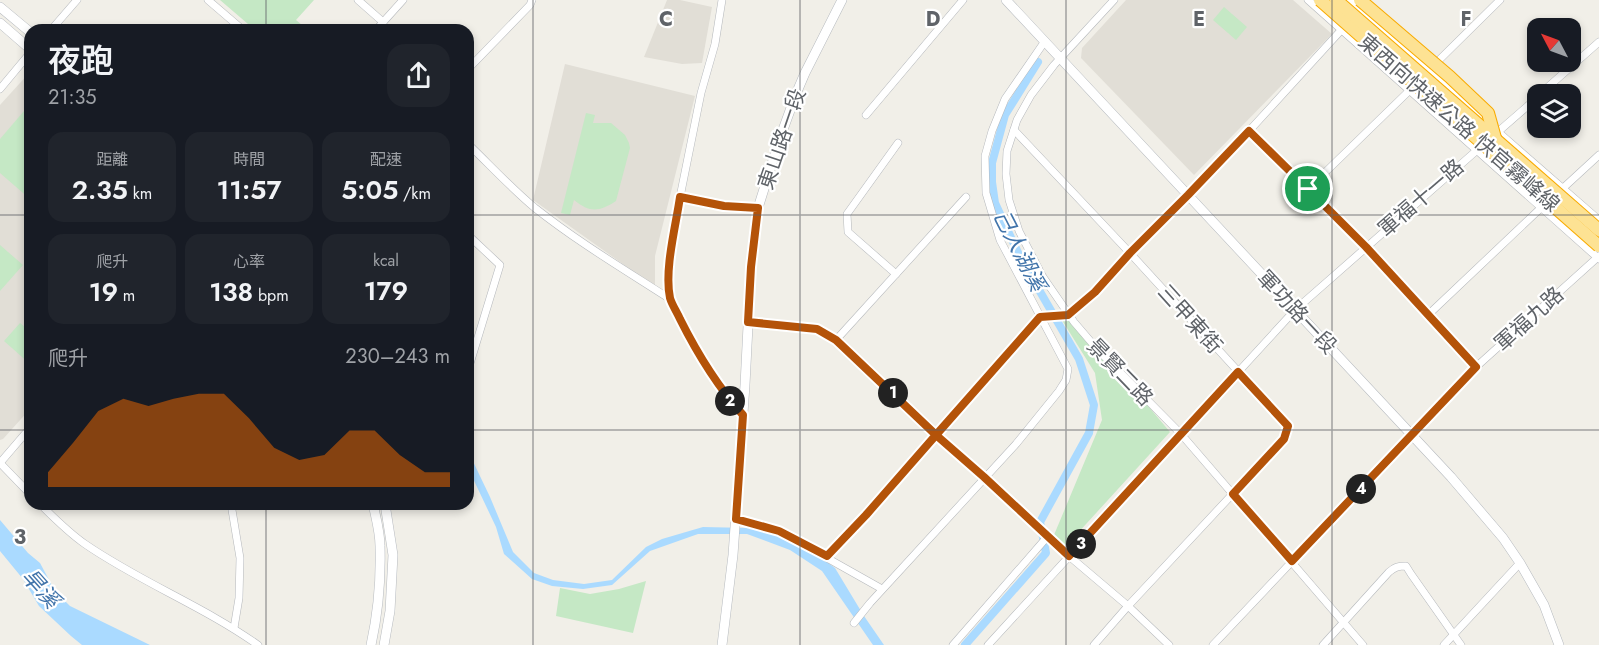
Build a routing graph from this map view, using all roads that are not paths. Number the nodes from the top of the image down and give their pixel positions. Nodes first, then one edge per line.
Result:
1 (77, 0) edge
2 (207, 0) edge
3 (358, 0) edge
4 (403, 0) edge
5 (532, 0) edge
6 (722, 0) edge
7 (842, 0) edge
8 (963, 0) edge
9 (1005, 0) edge
10 (1114, 0) edge
11 (1308, 0) edge
12 (1320, 0) edge
13 (1336, 0) edge
14 (1350, 0) edge
15 (1369, 0) edge
16 (1500, 0) edge
17 (1360, 4) edge
18 (0, 7) edge
19 (383, 22) joint
20 (0, 23) edge
21 (56, 24) edge
22 (236, 24) edge
23 (24, 27) edge
24 (1341, 29) junction
25 (1045, 41) junction
26 (1599, 42) edge
27 (24, 45) edge
28 (1060, 57) junction
29 (24, 59) edge
30 (474, 63) edge
31 (1430, 70) junction
32 (1552, 84) edge
33 (0, 89) edge
34 (1411, 90) junction
35 (1527, 107) edge
36 (866, 115) dead end
37 (1014, 130) junction
38 (1249, 131) junction
39 (1497, 135) junction
40 (898, 143) dead end
41 (474, 150) edge
42 (1476, 150) junction
43 (1599, 155) edge
44 (1562, 188) junction
45 (1308, 189) junction
46 (1188, 195) junction
47 (680, 197) junction
48 (966, 197) dead end
49 (1542, 207) junction
50 (758, 208) junction
51 (1599, 220) edge
52 (1599, 230) edge
53 (474, 241) edge
54 (1366, 247) junction
55 (1130, 253) junction
56 (1599, 255) edge
57 (896, 274) junction
58 (670, 299) junction
59 (1295, 310) junction
60 (1429, 314) junction
61 (1067, 315) junction
62 (1041, 317) junction
63 (748, 322) junction
64 (836, 340) junction
65 (474, 350) edge
66 (1476, 367) junction
67 (1238, 372) junction
68 (743, 415) junction
69 (1181, 434) junction
70 (24, 435) edge
71 (936, 435) junction
72 (1412, 436) junction
73 (0, 463) edge
74 (984, 477) junction
75 (24, 488) edge
76 (1233, 494) junction
77 (47, 510) edge
78 (232, 510) edge
79 (374, 510) edge
80 (386, 510) edge
81 (736, 519) junction
82 (1048, 536) junction
83 (827, 556) junction
84 (1069, 556) junction
85 (1292, 561) junction
86 (1520, 563) junction
87 (882, 589) junction
88 (1128, 606) junction
89 (854, 623) dead end
90 (1343, 623) junction
91 (234, 628) junction
92 (1453, 635) junction
93 (258, 645) edge
94 (371, 645) edge
95 (384, 645) edge
96 (722, 645) edge
97 (952, 645) edge
98 (988, 645) edge
99 (1094, 645) edge
100 (1169, 645) edge
101 (1213, 645) edge
102 (1323, 645) edge
103 (1363, 645) edge
104 (1444, 645) edge
105 (1461, 645) edge
106 (1559, 645) edge

1 - 21 street
2 - 22 street
3 - 19 street
4 - 19 street
5 - 30 street
6 - 47 street
7 - 50 main road, 東山路一段
8 - 36 street
9 - 25 main road, 軍功路一段
10 - 28 street, 景賢二路
11 - 24 street
12 - 56 highway, 東西向快速公路 快官霧峰線, bridge
13 - 39 highway, 東西向快速公路 快官霧峰線, bridge
14 - 17 street
15 - 17 street
16 - 31 street
17 - 24 street
17 - 31 street
17 - 39 highway, bridge
18 - 23 main road
20 - 27 main road
24 - 34 street
24 - 38 street
25 - 28 main road, 軍功路一段
25 - 62 street
26 - 32 street, 軍福十一路
28 - 37 street, 景賢二路
28 - 46 main road, 軍功路一段
29 - 33 street
31 - 34 street
31 - 39 street
34 - 42 street
34 - 45 street
35 - 39 street, 軍福十一路
37 - 55 street, 三甲東街
37 - 61 street, 景賢二路
38 - 45 street
38 - 46 street
39 - 42 street, 軍福十一路
39 - 44 street
39 - 52 highway, 東西向快速公路 快官霧峰線, bridge
40 - 57 street
41 - 58 street
42 - 49 street
42 - 54 street, 軍福十一路
43 - 44 street
44 - 49 street
44 - 51 street
45 - 54 street
46 - 55 street
46 - 59 main road, 軍功路一段
47 - 50 street
47 - 58 street
48 - 57 street
49 - 56 street
49 - 60 street
50 - 63 main road, 東山路一段
53 - 65 street
54 - 59 street, 軍福十一路
54 - 60 street
55 - 61 street
55 - 67 street, 三甲東街
56 - 66 street, 軍福九路
57 - 64 street
58 - 68 street
59 - 67 street, 軍福十一路
59 - 72 main road, 軍功路一段
60 - 66 street
61 - 62 street
61 - 69 street, 景賢二路
62 - 71 street
62 - 74 street
63 - 64 street
63 - 68 main road, 東山路一段
64 - 71 street
66 - 72 street, 軍福九路
67 - 69 street, 軍福十一路
67 - 76 street, 三甲東街
68 - 81 main road, 東山路一段
69 - 76 street, 景賢二路
69 - 84 street, 軍福十一路
70 - 73 street
71 - 74 street
71 - 83 street
72 - 85 street, 軍福九路
72 - 86 main road, 軍功路一段
73 - 75 street
74 - 82 street
74 - 87 street
76 - 85 street, 景賢二路
76 - 88 street, 三甲東街
77 - 91 street
78 - 91 street
79 - 94 main road
80 - 95 main road
81 - 83 street
81 - 96 main road, 東山路一段
82 - 84 street
82 - 97 street
83 - 87 street
84 - 88 street
84 - 98 street, 軍福十一路
85 - 90 street, 景賢二路
85 - 101 street, 軍福九路
86 - 92 street
86 - 106 main road, 軍功路一段
87 - 89 street
88 - 99 street, 三甲東街
88 - 100 street
90 - 92 street
90 - 102 street
90 - 103 street, 景賢二路
91 - 93 street
92 - 104 street
92 - 105 street

